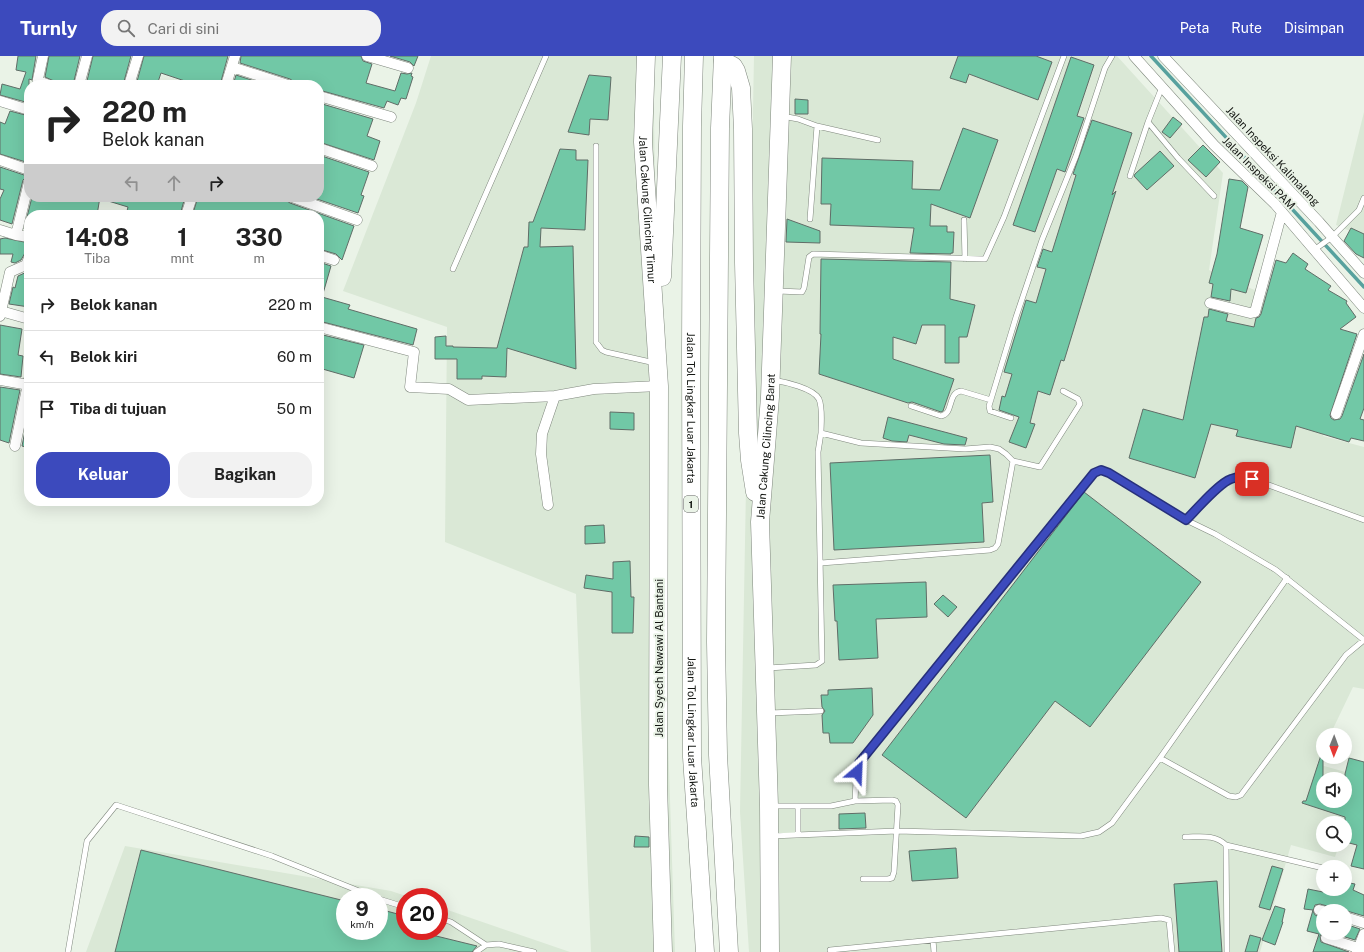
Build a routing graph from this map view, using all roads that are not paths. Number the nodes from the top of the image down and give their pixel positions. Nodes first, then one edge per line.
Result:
1 (43, 56) edge
2 (87, 56) edge
3 (138, 56) edge
4 (235, 56) edge
5 (368, 56) edge
6 (546, 56) edge
7 (646, 56) edge
8 (672, 56) edge
9 (694, 56) edge
10 (782, 56) edge
11 (1064, 56) edge
12 (1112, 56) edge
13 (1134, 56) edge
14 (1165, 57) edge
15 (723, 59) edge
16 (232, 66) junction
17 (408, 68) dead end
18 (38, 80) edge
19 (80, 80) edge
20 (131, 80) edge
21 (228, 80) edge
22 (273, 80) edge
23 (1162, 87) junction
24 (324, 97) edge
25 (0, 101) edge
26 (24, 108) edge
27 (780, 115) junction
28 (391, 117) dead end
29 (1148, 122) junction
30 (817, 126) junction
31 (878, 140) dead end
32 (596, 146) dead end
33 (324, 150) edge
34 (0, 160) edge
35 (372, 166) dead end
36 (24, 168) edge
37 (1130, 176) dead end
38 (1214, 196) dead end
39 (1364, 198) edge
40 (24, 202) edge
41 (306, 202) edge
42 (1361, 211) edge
43 (1282, 212) junction
44 (810, 219) dead end
45 (358, 220) dead end
46 (964, 220) dead end
47 (0, 230) edge
48 (16, 235) junction
49 (24, 236) edge
50 (1330, 238) junction
51 (1314, 249) junction
52 (324, 257) edge
53 (965, 259) junction
54 (334, 260) dead end
55 (24, 266) edge
56 (453, 268) dead end
57 (1364, 273) edge
58 (775, 291) junction
59 (2, 294) edge
60 (1210, 303) dead end
61 (1364, 308) edge
62 (0, 314) edge
63 (24, 318) edge
64 (324, 328) edge
65 (1364, 334) edge
66 (659, 363) junction
67 (770, 379) junction
68 (0, 380) edge
69 (24, 382) edge
70 (659, 386) junction
71 (1063, 391) dead end
72 (555, 396) junction
73 (991, 400) junction
74 (24, 406) edge
75 (910, 406) dead end
76 (1336, 414) dead end
77 (1011, 418) dead end
78 (821, 433) junction
79 (15, 446) dead end
80 (1013, 462) junction
81 (548, 505) dead end
82 (1186, 520) junction
83 (1364, 520) edge
84 (760, 522) junction
85 (821, 563) junction
86 (1287, 578) junction
87 (1364, 640) edge
88 (765, 668) junction
89 (821, 711) dead end
90 (766, 714) junction
91 (1160, 758) junction
92 (855, 801) junction
93 (769, 806) junction
94 (798, 806) junction
95 (897, 831) junction
96 (798, 835) junction
97 (770, 836) junction
98 (1185, 837) dead end
99 (1226, 845) junction
100 (1316, 866) edge
101 (863, 879) dead end
102 (352, 888) edge
103 (1352, 919) edge
104 (448, 921) edge
105 (1364, 922) edge
106 (1364, 934) edge
107 (933, 940) junction
108 (1331, 940) edge
109 (486, 945) junction
110 (830, 950) dead end
111 (1359, 951) edge
112 (68, 952) edge
113 (476, 952) edge
114 (534, 952) edge
115 (663, 952) edge
116 (705, 952) edge
117 (729, 952) edge
118 (770, 952) edge
119 (934, 952) edge
120 (1172, 952) edge
121 (1227, 952) edge

1 - 18 street
2 - 19 street
3 - 20 street
4 - 16 street
5 - 17 street
6 - 56 lane
7 - 66 highway, Jalan Cakung Cilincing Timur
8 - 66 highway
9 - 116 highway, Jalan Tol Lingkar Luar Jakarta / 1
10 - 27 highway, Jalan Cakung Cilincing Barat
11 - 53 lane
12 - 73 lane
13 - 23 street, Jalan Inspeksi PAM
14 - 50 street, Jalan Inspeksi Kalimalang
15 - 84 highway
15 - 117 highway
16 - 21 street
16 - 22 street
23 - 29 lane
23 - 43 street, Jalan Inspeksi PAM
24 - 28 street
25 - 26 street
27 - 30 lane
27 - 58 highway, Jalan Cakung Cilincing Barat
29 - 37 lane
29 - 38 lane
30 - 31 lane
30 - 44 lane
32 - 66 lane
33 - 35 street
34 - 36 street
39 - 42 lane
40 - 48 street
41 - 45 street
42 - 50 lane
43 - 51 street, Jalan Inspeksi PAM
43 - 60 street
46 - 53 lane
47 - 48 street
48 - 49 street
50 - 51 lane
50 - 57 street, Jalan Inspeksi Kalimalang
51 - 61 street, Jalan Inspeksi PAM
52 - 54 street
53 - 58 lane
55 - 59 street
58 - 67 highway, Jalan Cakung Cilincing Barat
59 - 62 street
62 - 63 street
64 - 72 street
65 - 76 street
66 - 70 highway, Jalan Syech Nawawi Al Bantani
67 - 78 lane
67 - 84 highway, Jalan Cakung Cilincing Barat
68 - 69 street
70 - 72 street
70 - 115 highway, Jalan Syech Nawawi Al Bantani
71 - 80 lane
72 - 81 street
73 - 75 lane
73 - 77 lane
74 - 79 street
78 - 80 lane
78 - 85 lane
80 - 85 lane
82 - 83 lane
82 - 86 lane
82 - 92 lane
84 - 88 highway, Jalan Cakung Cilincing Barat
85 - 88 lane
86 - 87 lane
86 - 91 lane
87 - 91 lane
88 - 90 highway, Jalan Cakung Cilincing Barat
89 - 90 lane
90 - 93 highway, Jalan Cakung Cilincing Barat
91 - 95 lane
92 - 94 lane
92 - 95 lane
93 - 94 lane
93 - 97 highway, Jalan Cakung Cilincing Barat
94 - 96 lane
95 - 96 lane
95 - 101 lane
96 - 97 lane
97 - 118 highway
98 - 99 lane
99 - 100 lane
99 - 121 lane
102 - 112 lane
103 - 105 street
104 - 109 lane
106 - 111 street
107 - 110 lane
107 - 119 lane
107 - 120 lane
108 - 111 street
109 - 113 lane
109 - 114 lane

